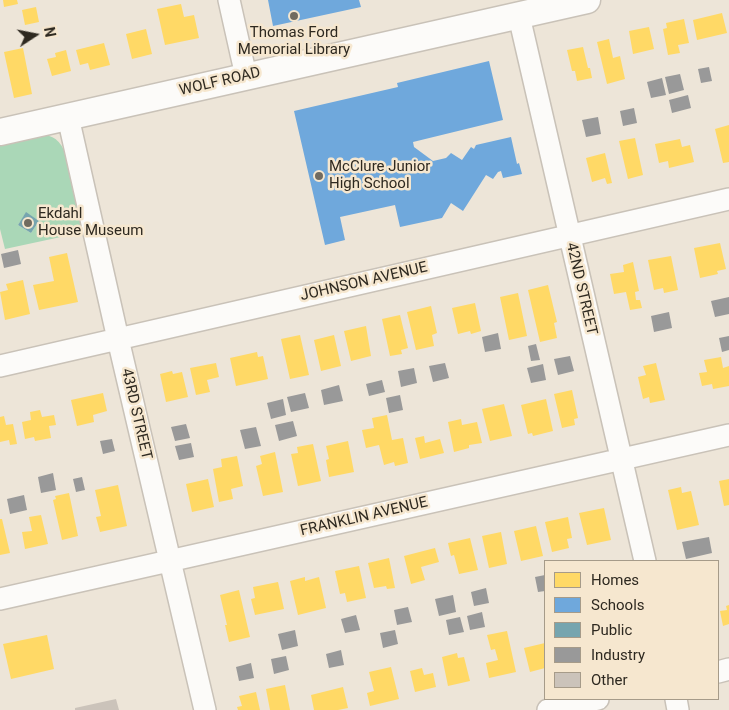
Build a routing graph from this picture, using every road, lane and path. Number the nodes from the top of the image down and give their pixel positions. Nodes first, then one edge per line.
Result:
1 (229, 0) edge
2 (587, 0) edge
3 (519, 16) junction
4 (246, 76) junction
5 (68, 117) junction
6 (0, 132) edge
7 (729, 199) edge
8 (569, 235) junction
9 (118, 339) junction
10 (0, 366) edge
11 (729, 435) edge
12 (622, 460) junction
13 (171, 560) junction
14 (645, 560) edge
15 (0, 599) edge
16 (593, 700) edge
17 (205, 710) edge
18 (548, 710) edge

1 - 4 street
2 - 3 main road, WOLF ROAD
3 - 4 main road, WOLF ROAD
3 - 8 street, 42ND STREET
4 - 5 main road, WOLF ROAD
5 - 6 main road, WOLF ROAD
5 - 9 street, 43RD STREET
7 - 8 street, JOHNSON AVENUE
8 - 9 street, JOHNSON AVENUE
8 - 12 street, 42ND STREET
9 - 10 street, JOHNSON AVENUE
9 - 13 street, 43RD STREET
11 - 12 street, FRANKLIN AVENUE
12 - 13 street, FRANKLIN AVENUE
12 - 14 street, 42ND STREET
13 - 15 street, FRANKLIN AVENUE
13 - 17 street, 43RD STREET
16 - 18 street

